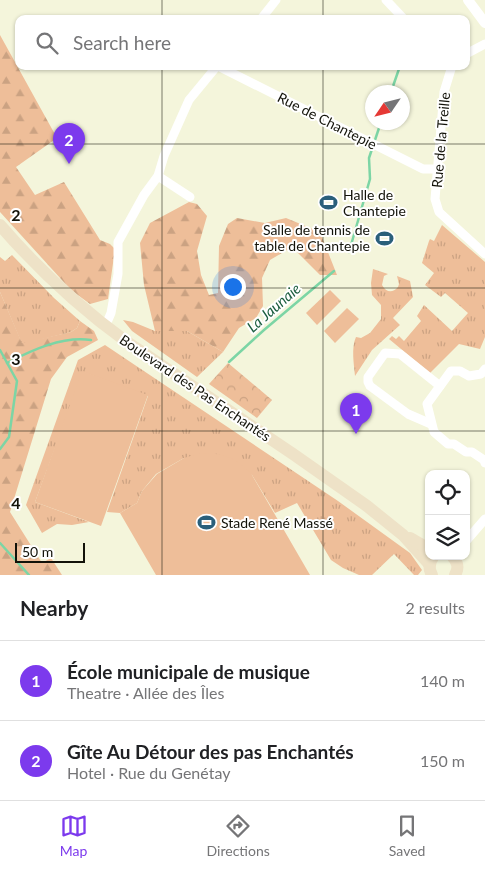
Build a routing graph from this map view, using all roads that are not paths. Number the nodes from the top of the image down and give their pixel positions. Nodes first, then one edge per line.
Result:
1 (276, 0) edge
2 (386, 0) edge
3 (468, 0) edge
4 (264, 15) edge
5 (400, 15) edge
6 (485, 23) edge
7 (485, 44) edge
8 (470, 52) edge
9 (215, 70) edge
10 (226, 70) edge
11 (451, 70) edge
12 (437, 169) junction
13 (158, 176) junction
14 (190, 197) dead end
15 (0, 225) edge
16 (485, 254) edge
17 (104, 324) junction
18 (485, 369) edge
19 (440, 386) junction
20 (431, 424) junction
21 (485, 463) edge
22 (485, 519) edge
23 (403, 535) junction
24 (470, 536) edge
25 (425, 547) edge
26 (432, 565) edge

1 - 4 street
2 - 5 street
3 - 6 street
7 - 8 street
9 - 13 street
10 - 12 street, Rue de Chantepie
11 - 12 street, Rue de la Treille
12 - 16 street, Rue de la Treille
13 - 14 street
13 - 17 street
15 - 17 main road, Boulevard des Pas Enchantés
17 - 23 main road, Boulevard des Pas Enchantés
18 - 19 street
19 - 20 street
19 - 20 street
20 - 21 street
22 - 24 street
23 - 25 main road, Boulevard des Pas Enchantés
23 - 26 main road, Boulevard des Pas Enchantés

